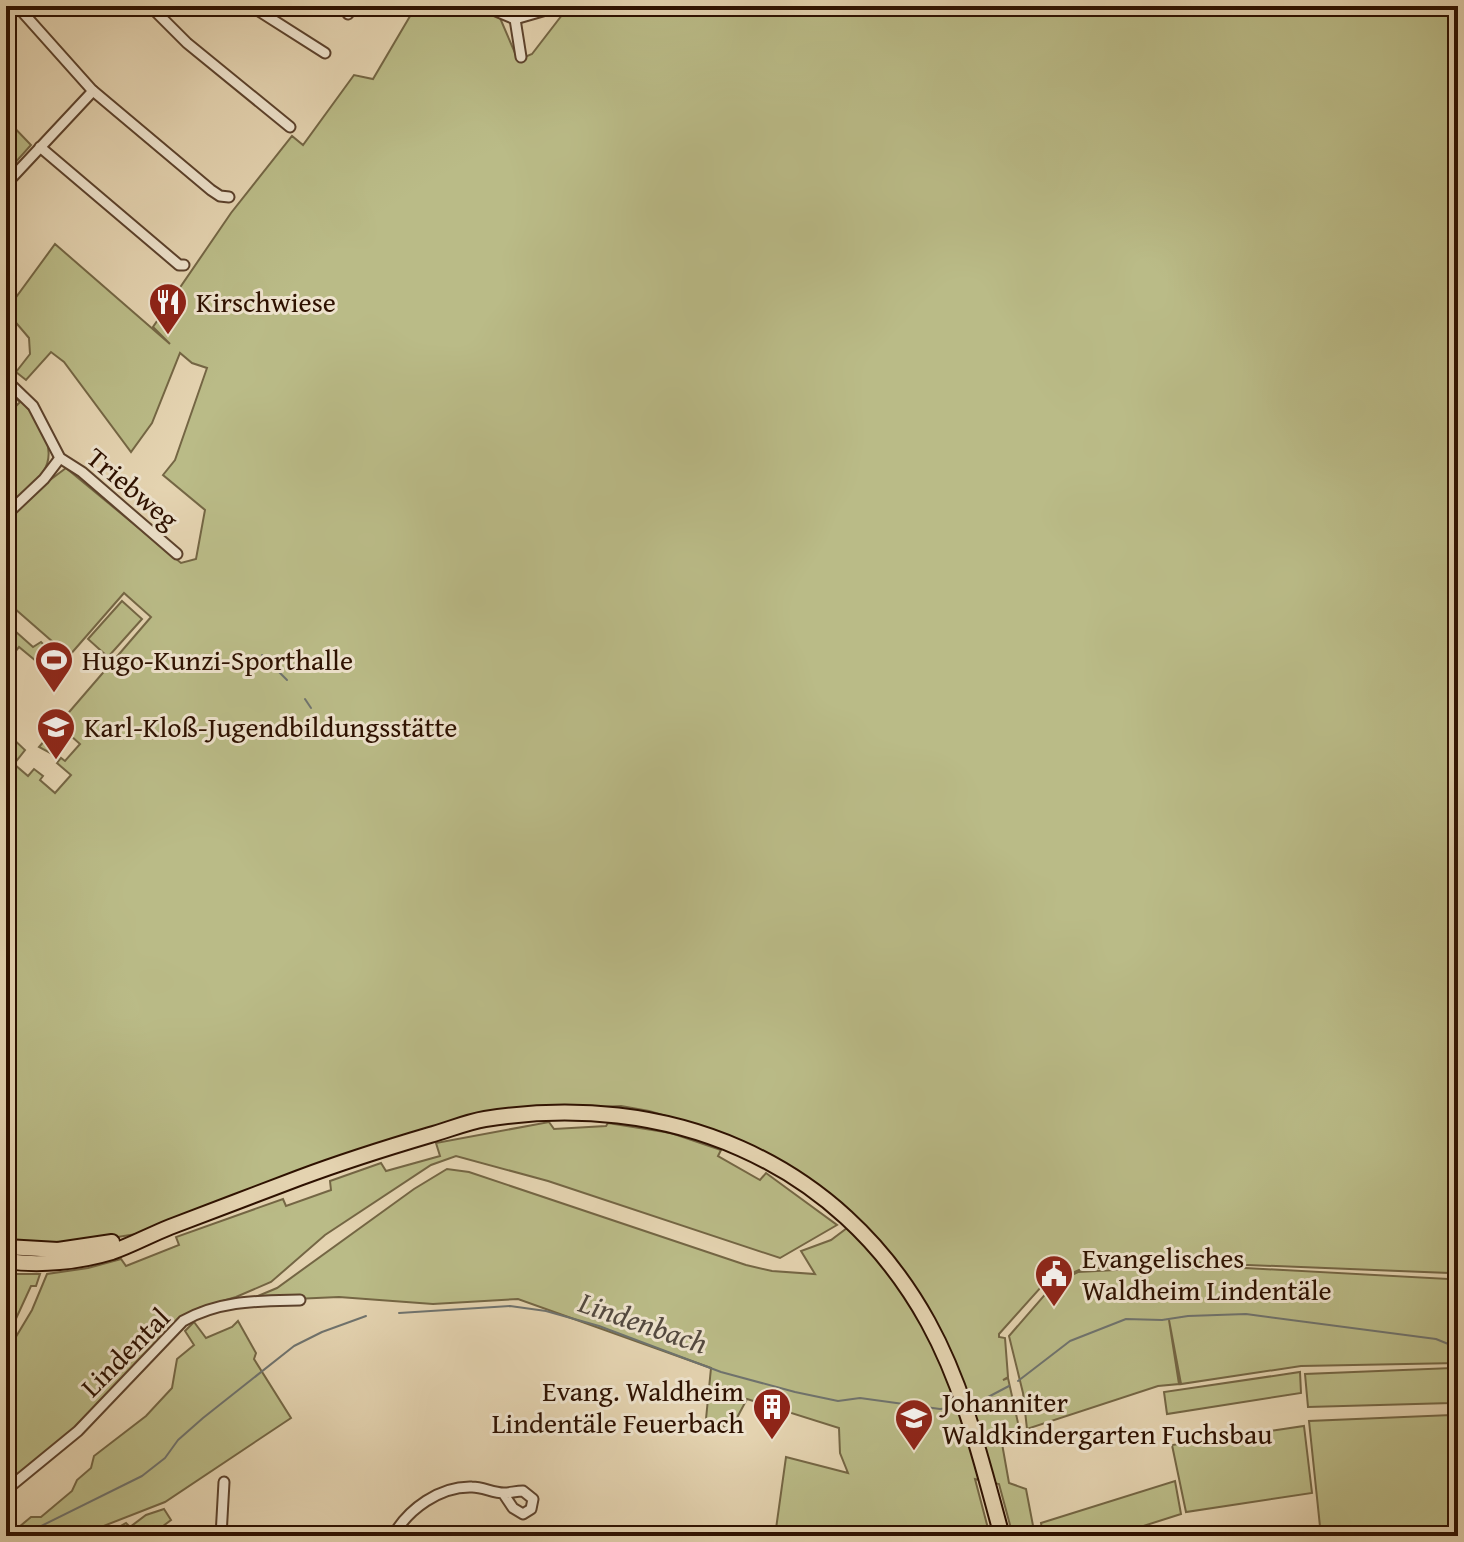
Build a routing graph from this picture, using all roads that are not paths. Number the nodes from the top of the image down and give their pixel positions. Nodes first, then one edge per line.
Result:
1 (17, 6) edge
2 (150, 6) edge
3 (251, 6) edge
4 (484, 6) edge
5 (560, 6) edge
6 (515, 19) junction
7 (325, 53) dead end
8 (521, 57) dead end
9 (93, 91) junction
10 (290, 127) dead end
11 (40, 147) junction
12 (6, 184) edge
13 (229, 197) dead end
14 (184, 265) dead end
15 (6, 380) edge
16 (60, 458) junction
17 (6, 515) edge
18 (177, 554) dead end
19 (152, 1234) junction
20 (6, 1247) edge
21 (6, 1261) edge
22 (300, 1300) dead end
23 (224, 1482) dead end
24 (6, 1490) edge
25 (503, 1493) dead end
26 (221, 1536) edge
27 (393, 1536) edge
28 (1002, 1536) edge

1 - 9 street
2 - 10 street
3 - 7 street
4 - 6 street
5 - 6 street
6 - 8 street
9 - 11 street
9 - 13 street
11 - 12 street
11 - 14 street
15 - 16 street, Triebweg
16 - 17 street
16 - 18 street, Triebweg
19 - 20 main road
19 - 21 main road
19 - 28 main road
22 - 24 street, Lindental
23 - 26 street
25 - 27 street

